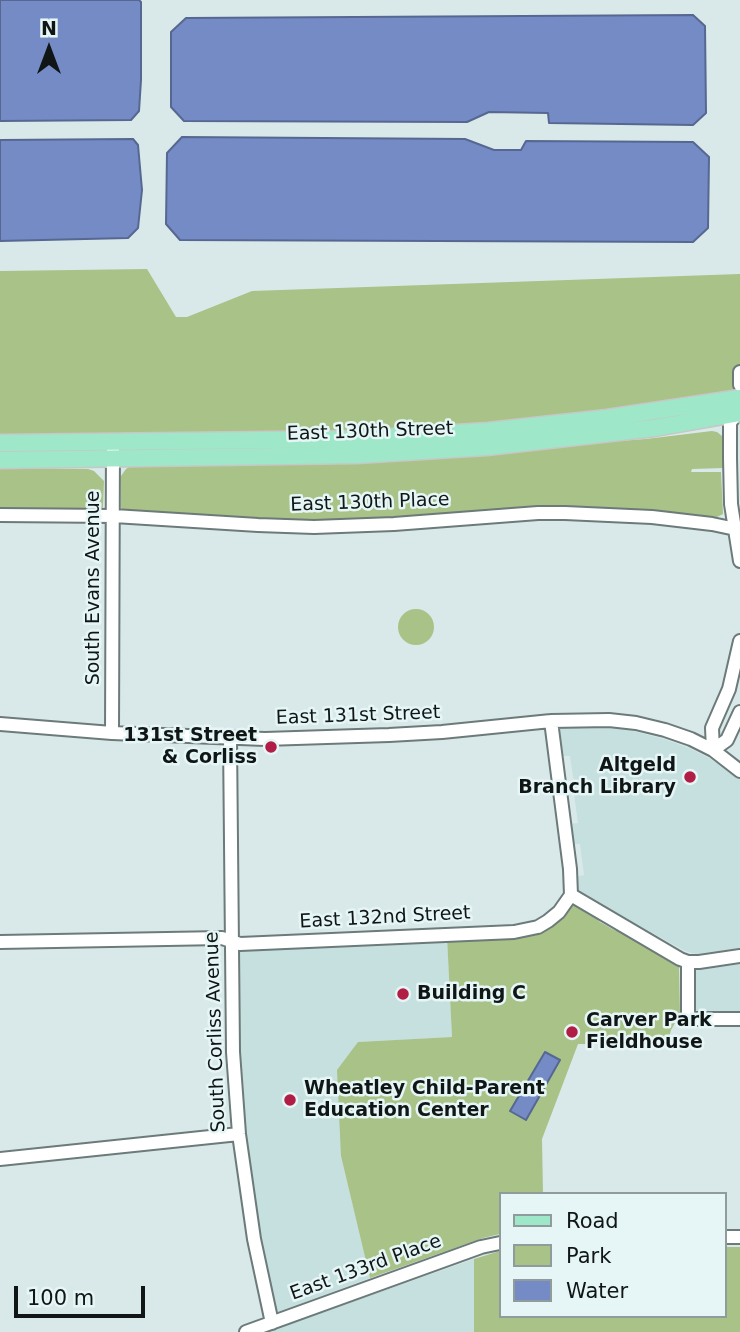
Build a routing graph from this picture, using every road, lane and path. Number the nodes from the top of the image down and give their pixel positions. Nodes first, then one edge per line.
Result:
1 (740, 372) edge
2 (740, 385) edge
3 (740, 408) edge
4 (0, 443) edge
5 (113, 451) junction
6 (0, 460) edge
7 (0, 515) edge
8 (114, 516) junction
9 (737, 529) edge
10 (740, 561) edge
11 (740, 641) edge
12 (740, 712) edge
13 (551, 721) junction
14 (0, 724) edge
15 (112, 733) junction
16 (230, 738) junction
17 (713, 750) junction
18 (740, 771) edge
19 (571, 895) junction
20 (0, 942) edge
21 (231, 942) junction
22 (740, 956) edge
23 (688, 962) junction
24 (740, 1019) edge
25 (239, 1134) junction
26 (0, 1159) edge
27 (498, 1244) edge
28 (272, 1323) junction
29 (246, 1332) edge

1 - 2 street
3 - 5 main road, East 130th Street
3 - 9 street
4 - 5 main road, East 130th Street
5 - 6 main road, East 130th Street
5 - 8 street, South Evans Avenue
7 - 8 street, East 130th Place
8 - 9 street, East 130th Place
8 - 15 street, South Evans Avenue
9 - 10 street
11 - 17 street
12 - 17 street
13 - 16 street, East 131st Street
13 - 17 street, East 131st Street
13 - 19 street
14 - 15 street, East 131st Street
15 - 16 street, East 131st Street
16 - 21 street, South Corliss Avenue
17 - 18 street, East 131st Street
19 - 21 street, East 132nd Street
19 - 23 street
20 - 21 street, East 132nd Street
21 - 25 street, South Corliss Avenue
22 - 23 street
23 - 24 street
25 - 26 street
25 - 28 street, South Corliss Avenue
27 - 28 street, East 133rd Place
28 - 29 street, East 133rd Place

